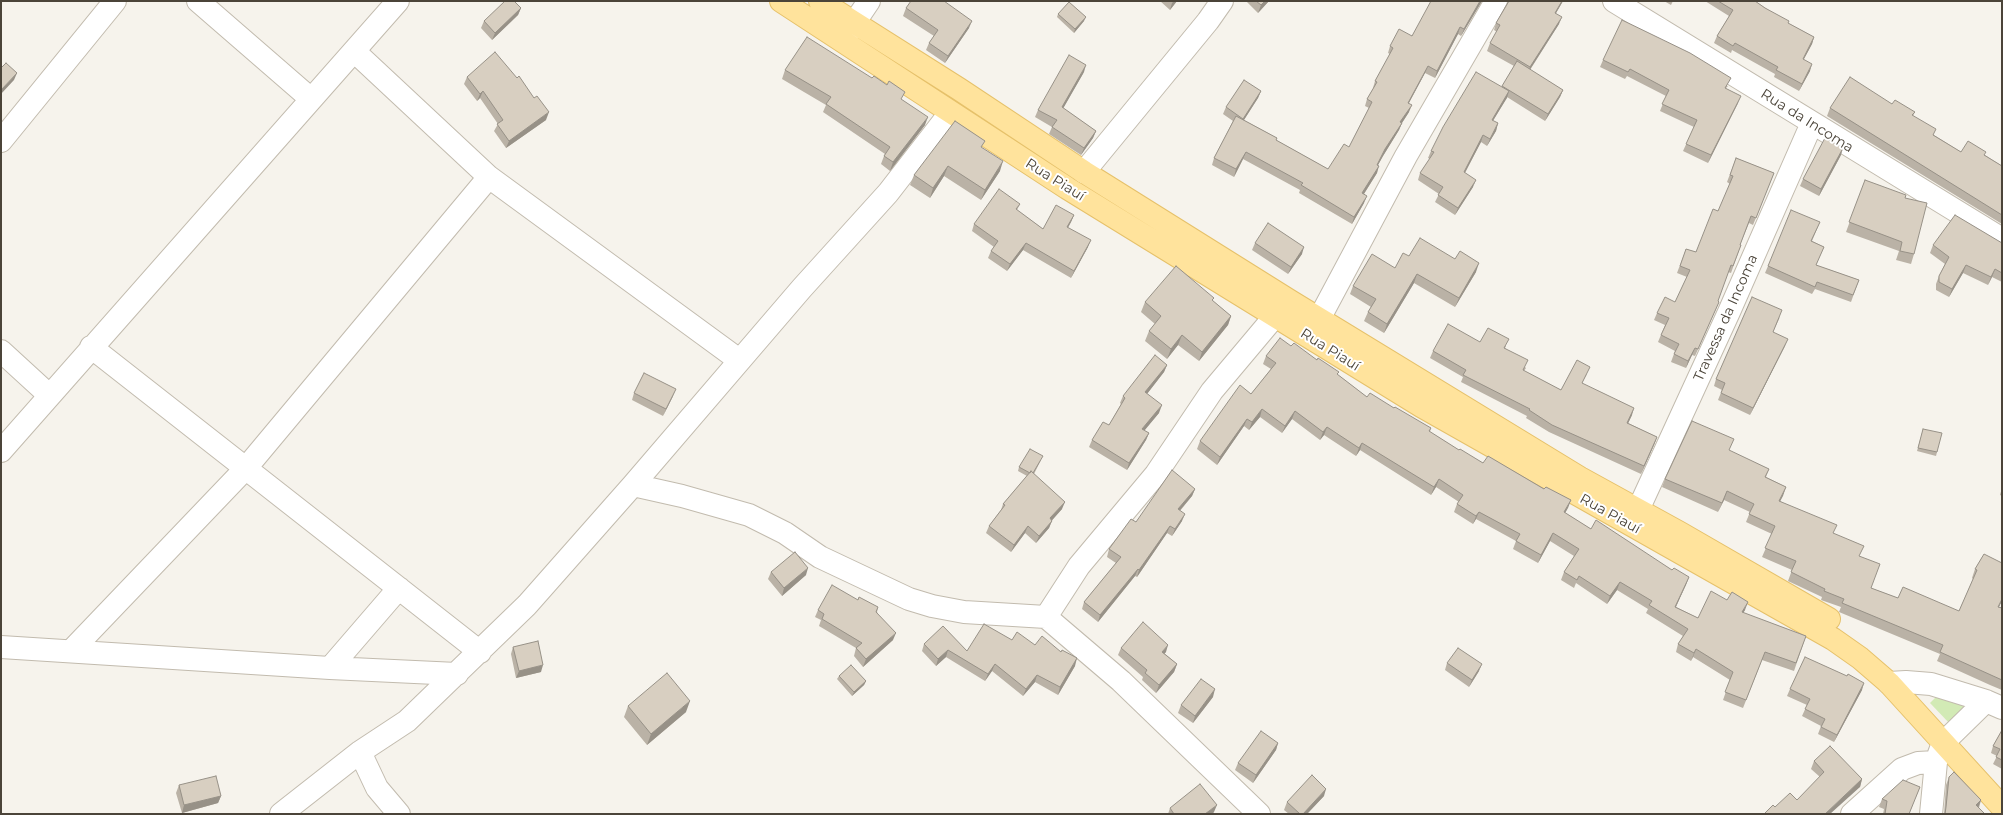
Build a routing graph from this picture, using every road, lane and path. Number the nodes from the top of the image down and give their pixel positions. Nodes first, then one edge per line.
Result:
1 (115, 1) edge
2 (198, 1) edge
3 (398, 1) edge
4 (781, 1) edge
5 (820, 1) edge
6 (869, 1) edge
7 (1222, 1) edge
8 (1496, 1) edge
9 (1614, 1) edge
10 (854, 24) junction
11 (842, 42) junction
12 (354, 51) junction
13 (311, 99) junction
14 (950, 113) junction
15 (1812, 123) junction
16 (1, 141) edge
17 (1084, 172) junction
18 (489, 177) junction
19 (2002, 239) edge
20 (1275, 316) junction
21 (1319, 319) junction
22 (91, 347) junction
23 (1, 352) edge
24 (739, 360) junction
25 (49, 395) junction
26 (1, 451) edge
27 (246, 468) junction
28 (633, 485) junction
29 (1638, 510) junction
30 (399, 588) junction
31 (1046, 617) junction
32 (1, 647) edge
33 (71, 651) junction
34 (480, 652) junction
35 (330, 668) junction
36 (457, 674) junction
37 (1898, 682) junction
38 (1994, 704) edge
39 (1942, 747) junction
40 (360, 752) junction
41 (2002, 797) edge
42 (2002, 807) edge
43 (281, 814) edge
44 (399, 814) edge
45 (1259, 814) edge
46 (1852, 814) edge
47 (1931, 814) edge

1 - 16 street
2 - 13 street
3 - 12 street
4 - 11 main road, Rua Piauí
5 - 10 main road, Rua Piauí
6 - 10 street
7 - 17 street
8 - 21 street
9 - 15 street, Rua da Incoma
10 - 11 street
10 - 17 main road, Rua Piauí
11 - 14 main road, Rua Piauí
12 - 13 street
12 - 18 street
13 - 22 street
14 - 20 main road, Rua Piauí
14 - 24 street
15 - 19 street, Rua da Incoma
15 - 29 street, Travessa da Incoma
17 - 21 main road, Rua Piauí
18 - 24 street
18 - 27 street
20 - 31 street
20 - 37 main road, Rua Piauí
21 - 29 main road, Rua Piauí
22 - 25 street
22 - 27 street
23 - 25 street
24 - 28 street
25 - 26 street
27 - 30 street
27 - 33 street
28 - 31 street
28 - 34 street
29 - 37 main road, Rua Piauí
30 - 34 street
30 - 35 street
31 - 45 street
32 - 33 street
33 - 35 street
34 - 36 street
35 - 36 street
36 - 40 street
37 - 38 street
37 - 39 main road
38 - 39 street
39 - 41 main road
39 - 42 main road
39 - 46 street
39 - 47 street
40 - 43 street
40 - 44 street

